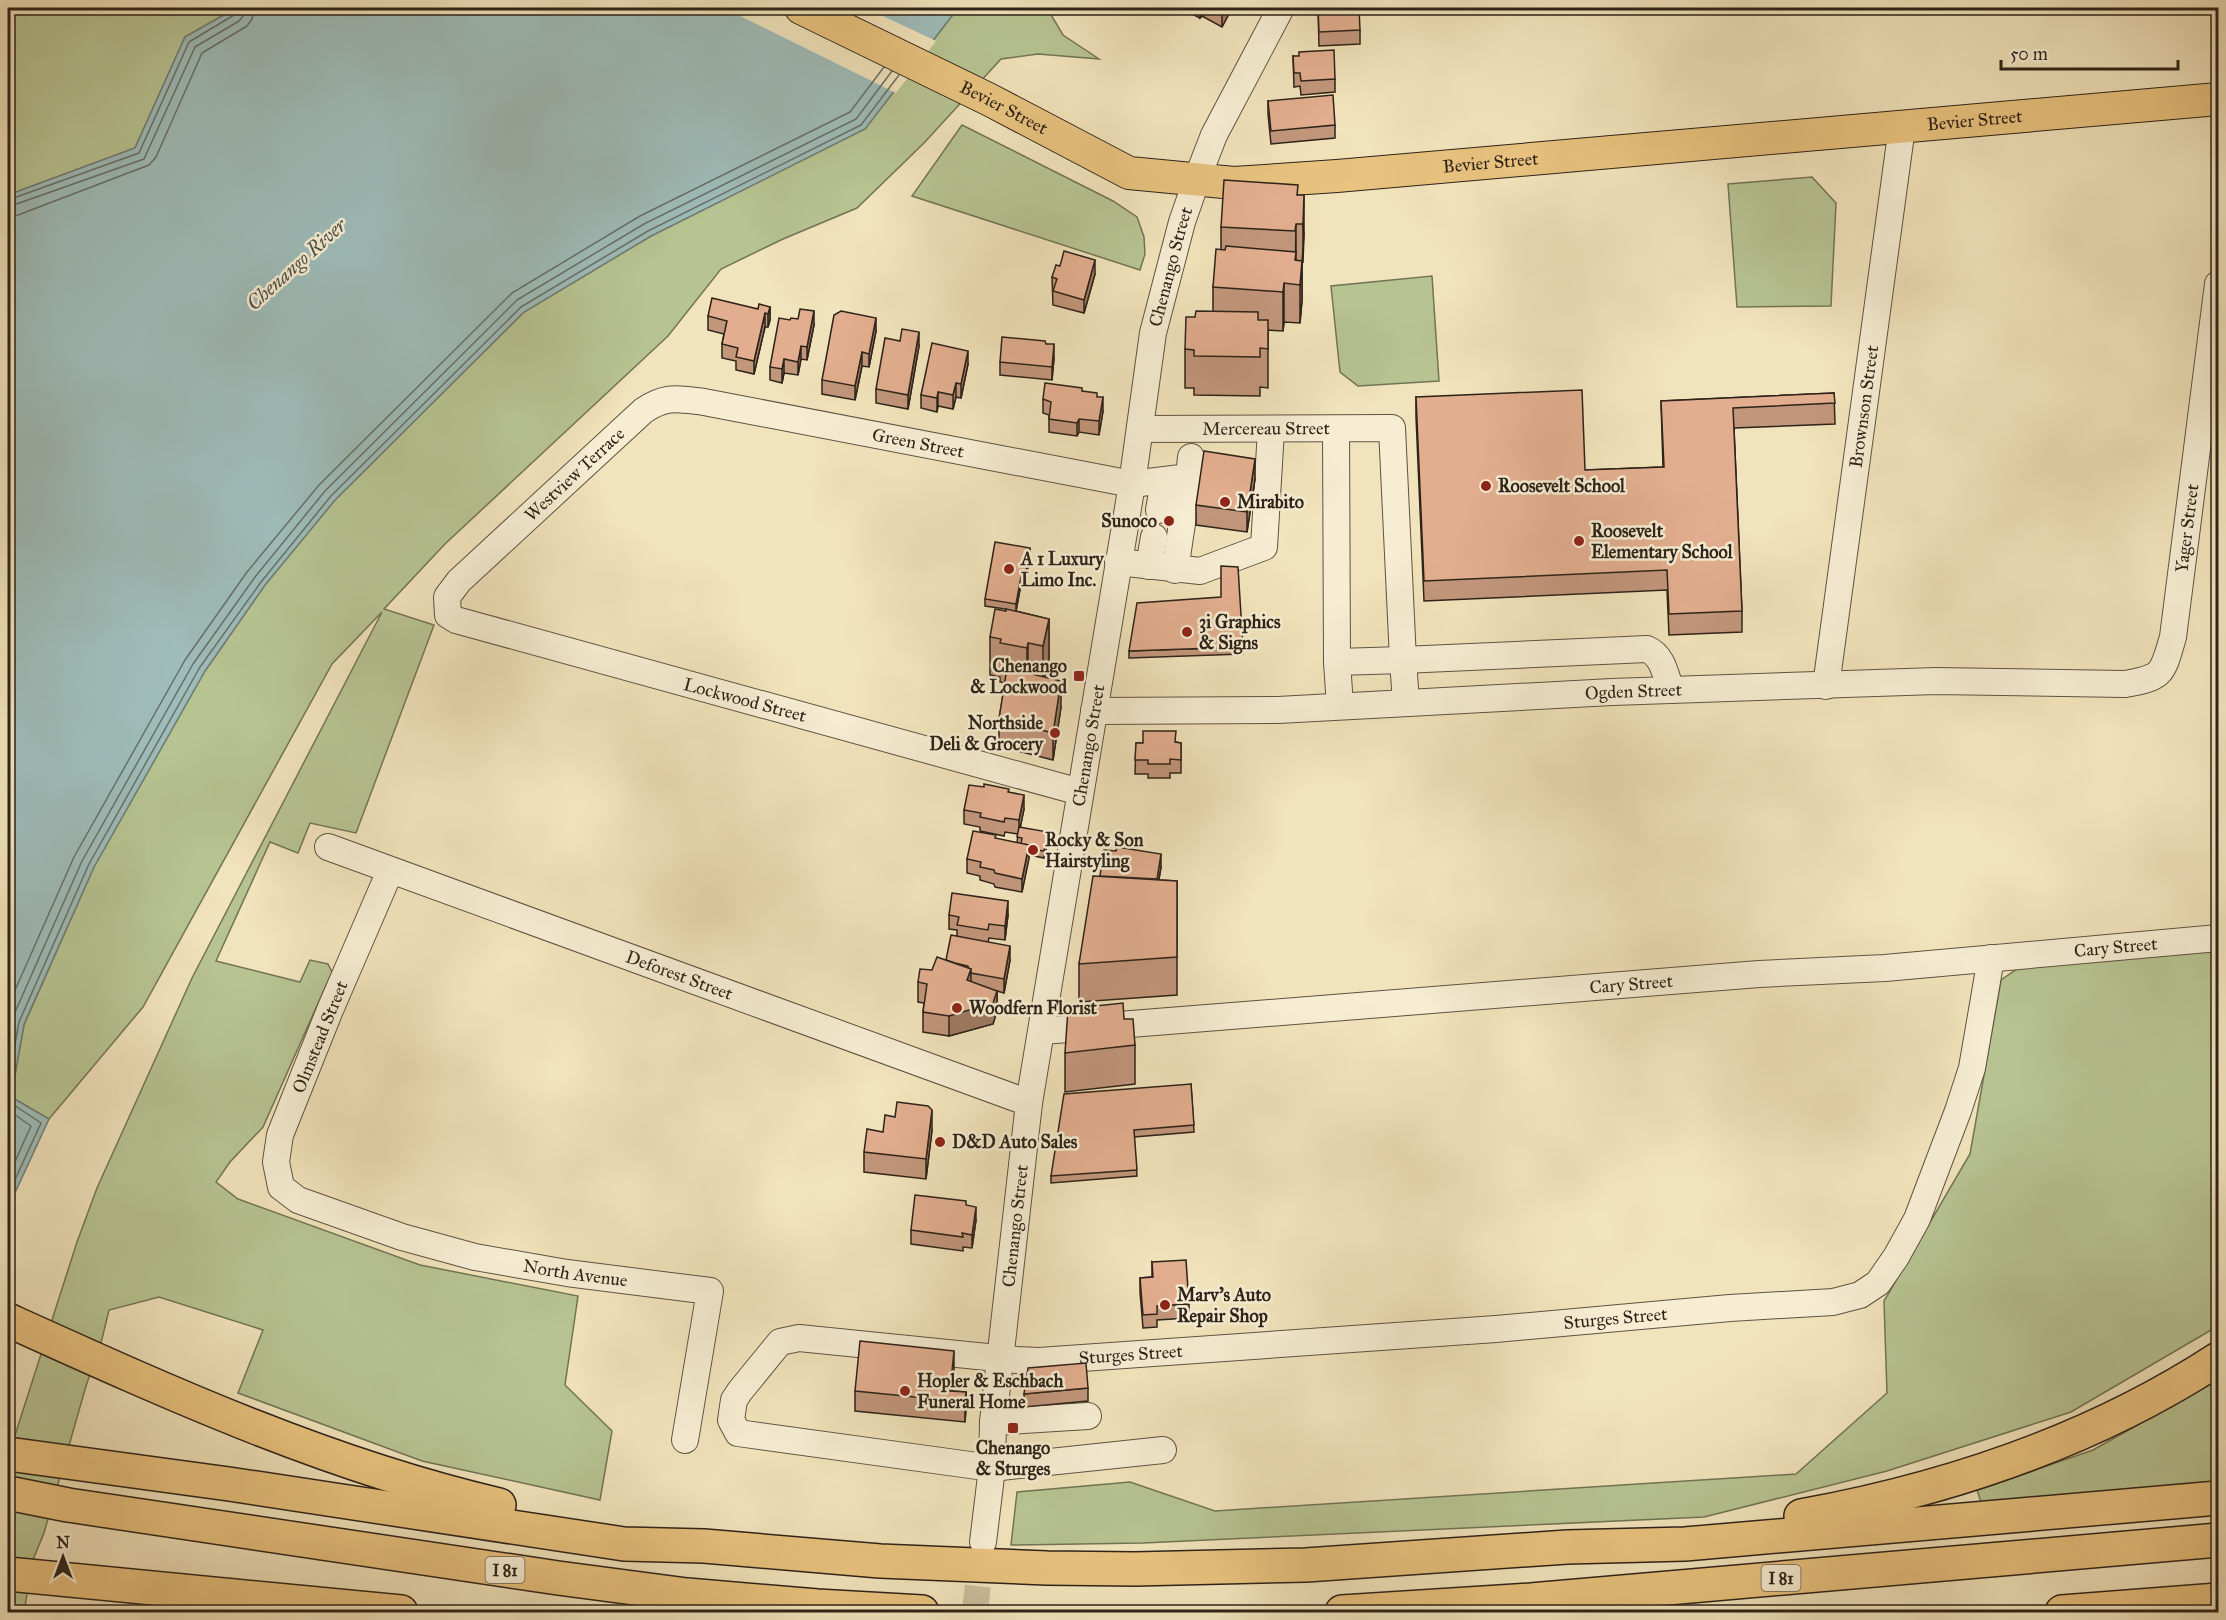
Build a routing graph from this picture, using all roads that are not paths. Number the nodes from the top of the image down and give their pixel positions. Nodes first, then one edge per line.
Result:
1 (801, 8) edge
2 (1281, 8) edge
3 (2218, 99) edge
4 (1902, 127) junction
5 (1197, 179) junction
6 (2218, 284) edge
7 (704, 402) joint
8 (1140, 429) junction
9 (1271, 429) junction
10 (1336, 429) junction
11 (1194, 430) junction
12 (1189, 468) junction
13 (1132, 484) junction
14 (1159, 510) dead end
15 (1154, 537) dead end
16 (1118, 562) junction
17 (1149, 566) junction
18 (1175, 570) junction
19 (459, 581) joint
20 (1403, 660) junction
21 (1337, 662) junction
22 (2166, 663) joint
23 (1826, 686) junction
24 (1671, 690) junction
25 (1406, 703) junction
26 (1340, 706) junction
27 (1094, 711) junction
28 (1080, 792) junction
29 (328, 847) dead end
30 (390, 871) junction
31 (2218, 938) edge
32 (1991, 958) junction
33 (1043, 1031) junction
34 (1029, 1103) junction
35 (298, 1200) joint
36 (8, 1320) edge
37 (1000, 1358) junction
38 (2218, 1359) edge
39 (693, 1393) junction
40 (735, 1399) junction
41 (1088, 1416) dead end
42 (993, 1422) junction
43 (685, 1440) dead end
44 (1163, 1450) dead end
45 (8, 1454) edge
46 (992, 1468) junction
47 (8, 1493) edge
48 (2218, 1498) edge
49 (8, 1501) edge
50 (79, 1507) junction
51 (2218, 1540) edge
52 (983, 1542) tunnel mouth
53 (704, 1546) junction
54 (1567, 1547) junction
55 (8, 1574) edge
56 (2218, 1600) edge
57 (401, 1612) edge
58 (922, 1612) edge
59 (1342, 1612) edge
60 (2062, 1612) edge

1 - 5 main road, Bevier Street
2 - 5 street, Chenango Street
3 - 4 main road, Bevier Street
4 - 5 main road, Bevier Street
4 - 23 street, Brownson Street
5 - 8 street, Chenango Street
6 - 22 street, Yager Street
7 - 13 street, Green Street
7 - 19 street, Westview Terrace
8 - 11 street, Mercereau Street
8 - 13 street, Chenango Street
9 - 10 street, Mercereau Street
9 - 11 street, Mercereau Street
9 - 18 street
10 - 20 street, Mercereau Street
10 - 21 street
11 - 12 street
12 - 13 street, Green Street
12 - 14 street
12 - 18 street
13 - 16 street, Chenango Street
15 - 17 street
16 - 17 street
16 - 27 street, Chenango Street
17 - 18 street
19 - 28 street, Lockwood Street
20 - 21 street
20 - 24 street
20 - 25 street
21 - 26 street
22 - 23 street, Ogden Street
23 - 24 street, Ogden Street
24 - 25 street, Ogden Street
25 - 26 street, Ogden Street
26 - 27 street, Ogden Street
27 - 28 street, Chenango Street
28 - 33 street, Chenango Street
29 - 30 street, Deforest Street
30 - 34 street, Deforest Street
30 - 35 street, Olmstead Street
31 - 32 street, Cary Street
32 - 33 street, Cary Street
32 - 37 street, Sturges Street
33 - 34 street, Chenango Street
34 - 37 street, Chenango Street
35 - 39 street, North Avenue
36 - 53 highway
37 - 40 street, Sturges Street
37 - 42 street, Chenango Street
38 - 54 highway
39 - 40 street
39 - 43 street, North Avenue
40 - 46 street
41 - 42 street
42 - 46 street, Chenango Street
44 - 46 street
45 - 53 highway
46 - 52 street, Chenango Street
47 - 50 highway, I 81
48 - 54 highway
49 - 50 highway
50 - 58 highway, I 81
51 - 59 highway, I 81
53 - 54 highway
55 - 57 highway
56 - 60 highway

